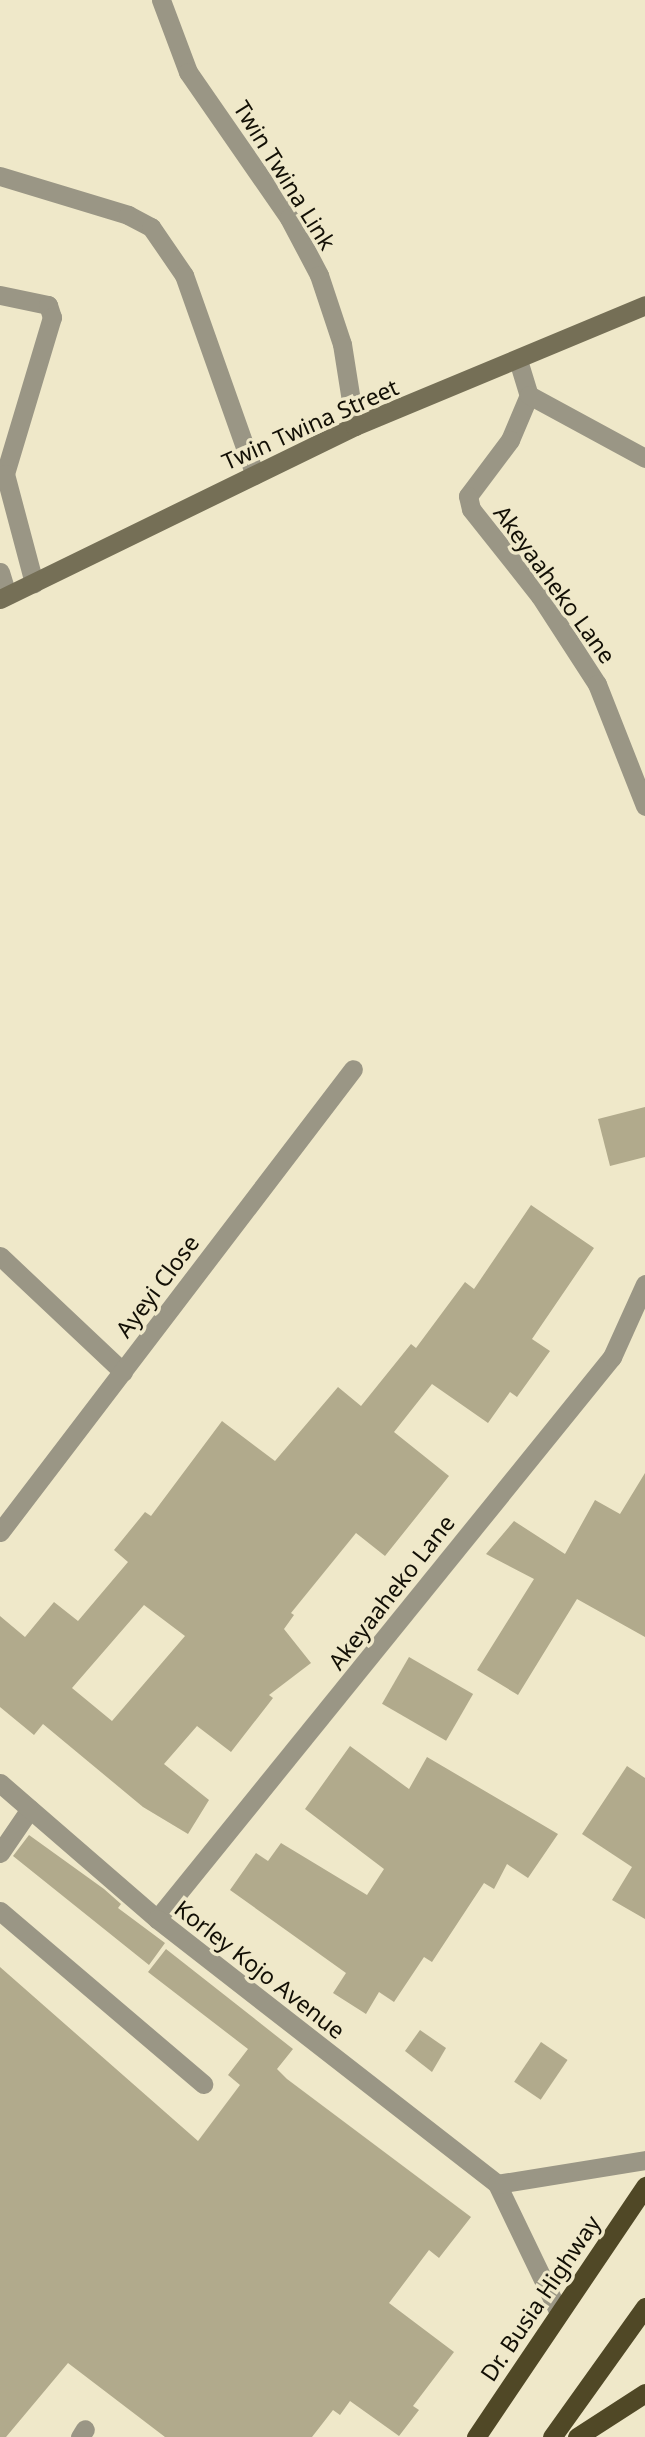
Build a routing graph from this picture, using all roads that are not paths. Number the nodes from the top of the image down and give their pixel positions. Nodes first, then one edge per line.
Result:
1 (161, 0) edge
2 (0, 176) edge
3 (0, 295) edge
4 (645, 305) edge
5 (518, 360) junction
6 (529, 395) junction
7 (355, 426) junction
8 (645, 458) edge
9 (255, 475) junction
10 (0, 572) edge
11 (34, 583) junction
12 (4, 597) edge
13 (645, 806) edge
14 (353, 1069) dead end
15 (0, 1256) edge
16 (645, 1284) edge
17 (123, 1372) junction
18 (0, 1532) edge
19 (0, 1783) edge
20 (30, 1809) junction
21 (0, 1853) edge
22 (0, 1911) edge
23 (157, 1919) junction
24 (203, 2084) dead end
25 (645, 2160) edge
26 (497, 2185) junction
27 (645, 2186) edge
28 (645, 2307) edge
29 (559, 2313) junction
30 (645, 2393) edge
31 (476, 2437) edge
32 (552, 2437) edge
33 (577, 2437) edge

1 - 7 street, Twin Twina Link
2 - 9 street
3 - 11 street
4 - 5 main road, Twin Twina Street
5 - 6 street
5 - 7 main road, Twin Twina Street
6 - 8 street
6 - 13 street, Akeyaaheko Lane
7 - 9 main road, Twin Twina Street
9 - 11 main road, Twin Twina Street
10 - 12 street
11 - 12 main road, Twin Twina Street
14 - 17 street, Ayeyi Close
15 - 17 street
16 - 23 street, Akeyaaheko Lane
17 - 18 street, Ayeyi Close
19 - 20 street, Korley Kojo Avenue
20 - 21 street
20 - 23 street, Korley Kojo Avenue
22 - 24 street
23 - 26 street, Korley Kojo Avenue
25 - 26 street
26 - 29 street, Korley Kojo Avenue
27 - 29 highway, Dr. Busia Highway
28 - 32 highway
29 - 31 highway, Dr. Busia Highway
30 - 33 highway

